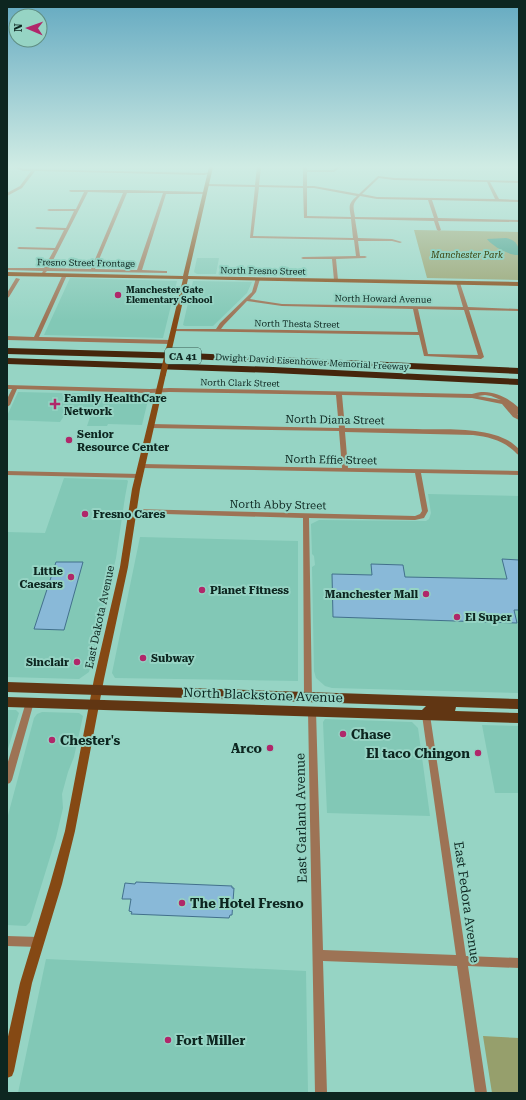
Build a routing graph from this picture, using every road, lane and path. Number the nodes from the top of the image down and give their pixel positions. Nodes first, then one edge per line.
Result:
1 (73, 218) edge
2 (114, 218) edge
3 (156, 218) edge
4 (199, 218) edge
5 (253, 218) edge
6 (353, 218) edge
7 (367, 218) edge
8 (436, 220) junction
9 (519, 221) edge
10 (36, 228) dead end
11 (67, 229) junction
12 (439, 230) dead end
13 (355, 239) junction
14 (400, 242) dead end
15 (19, 248) dead end
16 (57, 249) junction
17 (358, 257) junction
18 (365, 257) dead end
19 (303, 258) dead end
20 (334, 258) junction
21 (7, 269) edge
22 (92, 271) junction
23 (44, 272) junction
24 (138, 272) junction
25 (164, 272) dead end
26 (7, 274) edge
27 (65, 275) junction
28 (185, 277) junction
29 (18, 279) dead end
30 (258, 279) junction
31 (336, 280) junction
32 (458, 283) junction
33 (519, 284) edge
34 (7, 297) edge
35 (247, 300) junction
36 (415, 308) junction
37 (466, 309) junction
38 (518, 310) edge
39 (519, 315) edge
40 (173, 330) junction
41 (218, 330) junction
42 (421, 334) junction
43 (7, 338) edge
44 (36, 338) junction
45 (170, 342) junction
46 (7, 351) edge
47 (7, 361) edge
48 (360, 364) junction
49 (519, 367) edge
50 (519, 371) edge
51 (358, 375) junction
52 (519, 382) edge
53 (7, 387) edge
54 (15, 388) junction
55 (158, 391) junction
56 (519, 391) edge
57 (339, 394) junction
58 (7, 405) edge
59 (519, 417) edge
60 (151, 426) junction
61 (342, 430) junction
62 (518, 450) edge
63 (142, 466) junction
64 (345, 470) junction
65 (418, 472) junction
66 (7, 473) edge
67 (519, 473) edge
68 (140, 476) junction
69 (132, 511) junction
70 (306, 515) junction
71 (7, 687) edge
72 (98, 690) junction
73 (308, 697) junction
74 (393, 700) junction
75 (7, 702) edge
76 (30, 702) junction
77 (506, 703) junction
78 (95, 704) junction
79 (519, 704) edge
80 (254, 709) junction
81 (312, 711) junction
82 (426, 715) junction
83 (519, 718) edge
84 (7, 780) edge
85 (7, 941) edge
86 (38, 942) junction
87 (317, 955) junction
88 (462, 960) junction
89 (519, 962) edge
90 (7, 1071) edge
91 (321, 1093) edge
92 (481, 1093) edge

1 - 11 street
2 - 22 street
3 - 24 street
4 - 28 street, East Dakota Avenue
5 - 13 street
6 - 13 street
7 - 8 street
8 - 9 street
8 - 12 street
10 - 11 street
11 - 16 street
13 - 14 street
13 - 17 street
15 - 16 street
16 - 23 street
17 - 18 street
17 - 20 street
19 - 20 street
20 - 31 street
21 - 23 street, Fresno Street Frontage
22 - 23 street, Fresno Street Frontage
22 - 24 street, Fresno Street Frontage
23 - 26 street, North Fresno Street
23 - 27 street, North Fresno Street
24 - 25 street, Fresno Street Frontage
27 - 28 street, North Fresno Street
27 - 44 street
28 - 30 street, North Fresno Street
28 - 40 street, East Dakota Avenue
29 - 34 street
30 - 31 street, North Fresno Street
30 - 35 street
31 - 32 street, North Fresno Street
32 - 33 street, North Fresno Street
32 - 37 street
35 - 36 street, North Howard Avenue
35 - 41 street
36 - 37 street, North Howard Avenue
36 - 42 street
37 - 38 street, North Howard Avenue
37 - 42 street
38 - 39 street
40 - 41 street, North Thesta Street
40 - 45 street, East Dakota Avenue
41 - 42 street, North Thesta Street
43 - 44 street
44 - 45 street
45 - 55 street, East Dakota Avenue, bridge
46 - 48 highway, Dwight David Eisenhower Memorial Freeway / CA 41
47 - 51 highway, Dwight David Eisenhower Memorial Freeway / CA 41
48 - 49 highway
48 - 50 highway, Dwight David Eisenhower Memorial Freeway / CA 41
51 - 52 highway, Dwight David Eisenhower Memorial Freeway / CA 41
51 - 56 highway
53 - 54 street, North Clark Street
54 - 55 street, North Clark Street
54 - 58 street
55 - 57 street, North Clark Street
55 - 60 street, East Dakota Avenue
57 - 59 street, North Clark Street
57 - 61 street
60 - 61 street, North Diana Street
60 - 63 street, East Dakota Avenue
61 - 62 street, North Diana Street
61 - 64 street
63 - 64 street, North Effie Street
63 - 68 street, East Dakota Avenue
64 - 65 street, North Effie Street
65 - 67 street, North Effie Street
65 - 70 street, North Abby Street
66 - 68 street
68 - 69 street, East Dakota Avenue
69 - 70 street, North Abby Street
69 - 72 street, East Dakota Avenue
70 - 73 street
71 - 72 main road, North Blackstone Avenue
72 - 73 main road, North Blackstone Avenue
72 - 78 street, East Dakota Avenue
73 - 74 main road, North Blackstone Avenue
73 - 80 main road
74 - 77 main road, North Blackstone Avenue
74 - 81 main road
75 - 76 main road, North Blackstone Avenue
76 - 78 main road, North Blackstone Avenue
76 - 84 street
77 - 79 main road, North Blackstone Avenue
77 - 82 main road
78 - 80 main road, North Blackstone Avenue
78 - 86 street, East Dakota Avenue
80 - 81 main road, North Blackstone Avenue
81 - 82 main road, North Blackstone Avenue
81 - 87 street, East Garland Avenue
82 - 83 main road, North Blackstone Avenue
82 - 88 street, East Fedora Avenue
85 - 86 street
86 - 90 street, East Dakota Avenue
87 - 88 street
87 - 91 street, East Garland Avenue
88 - 89 street
88 - 92 street, East Fedora Avenue

